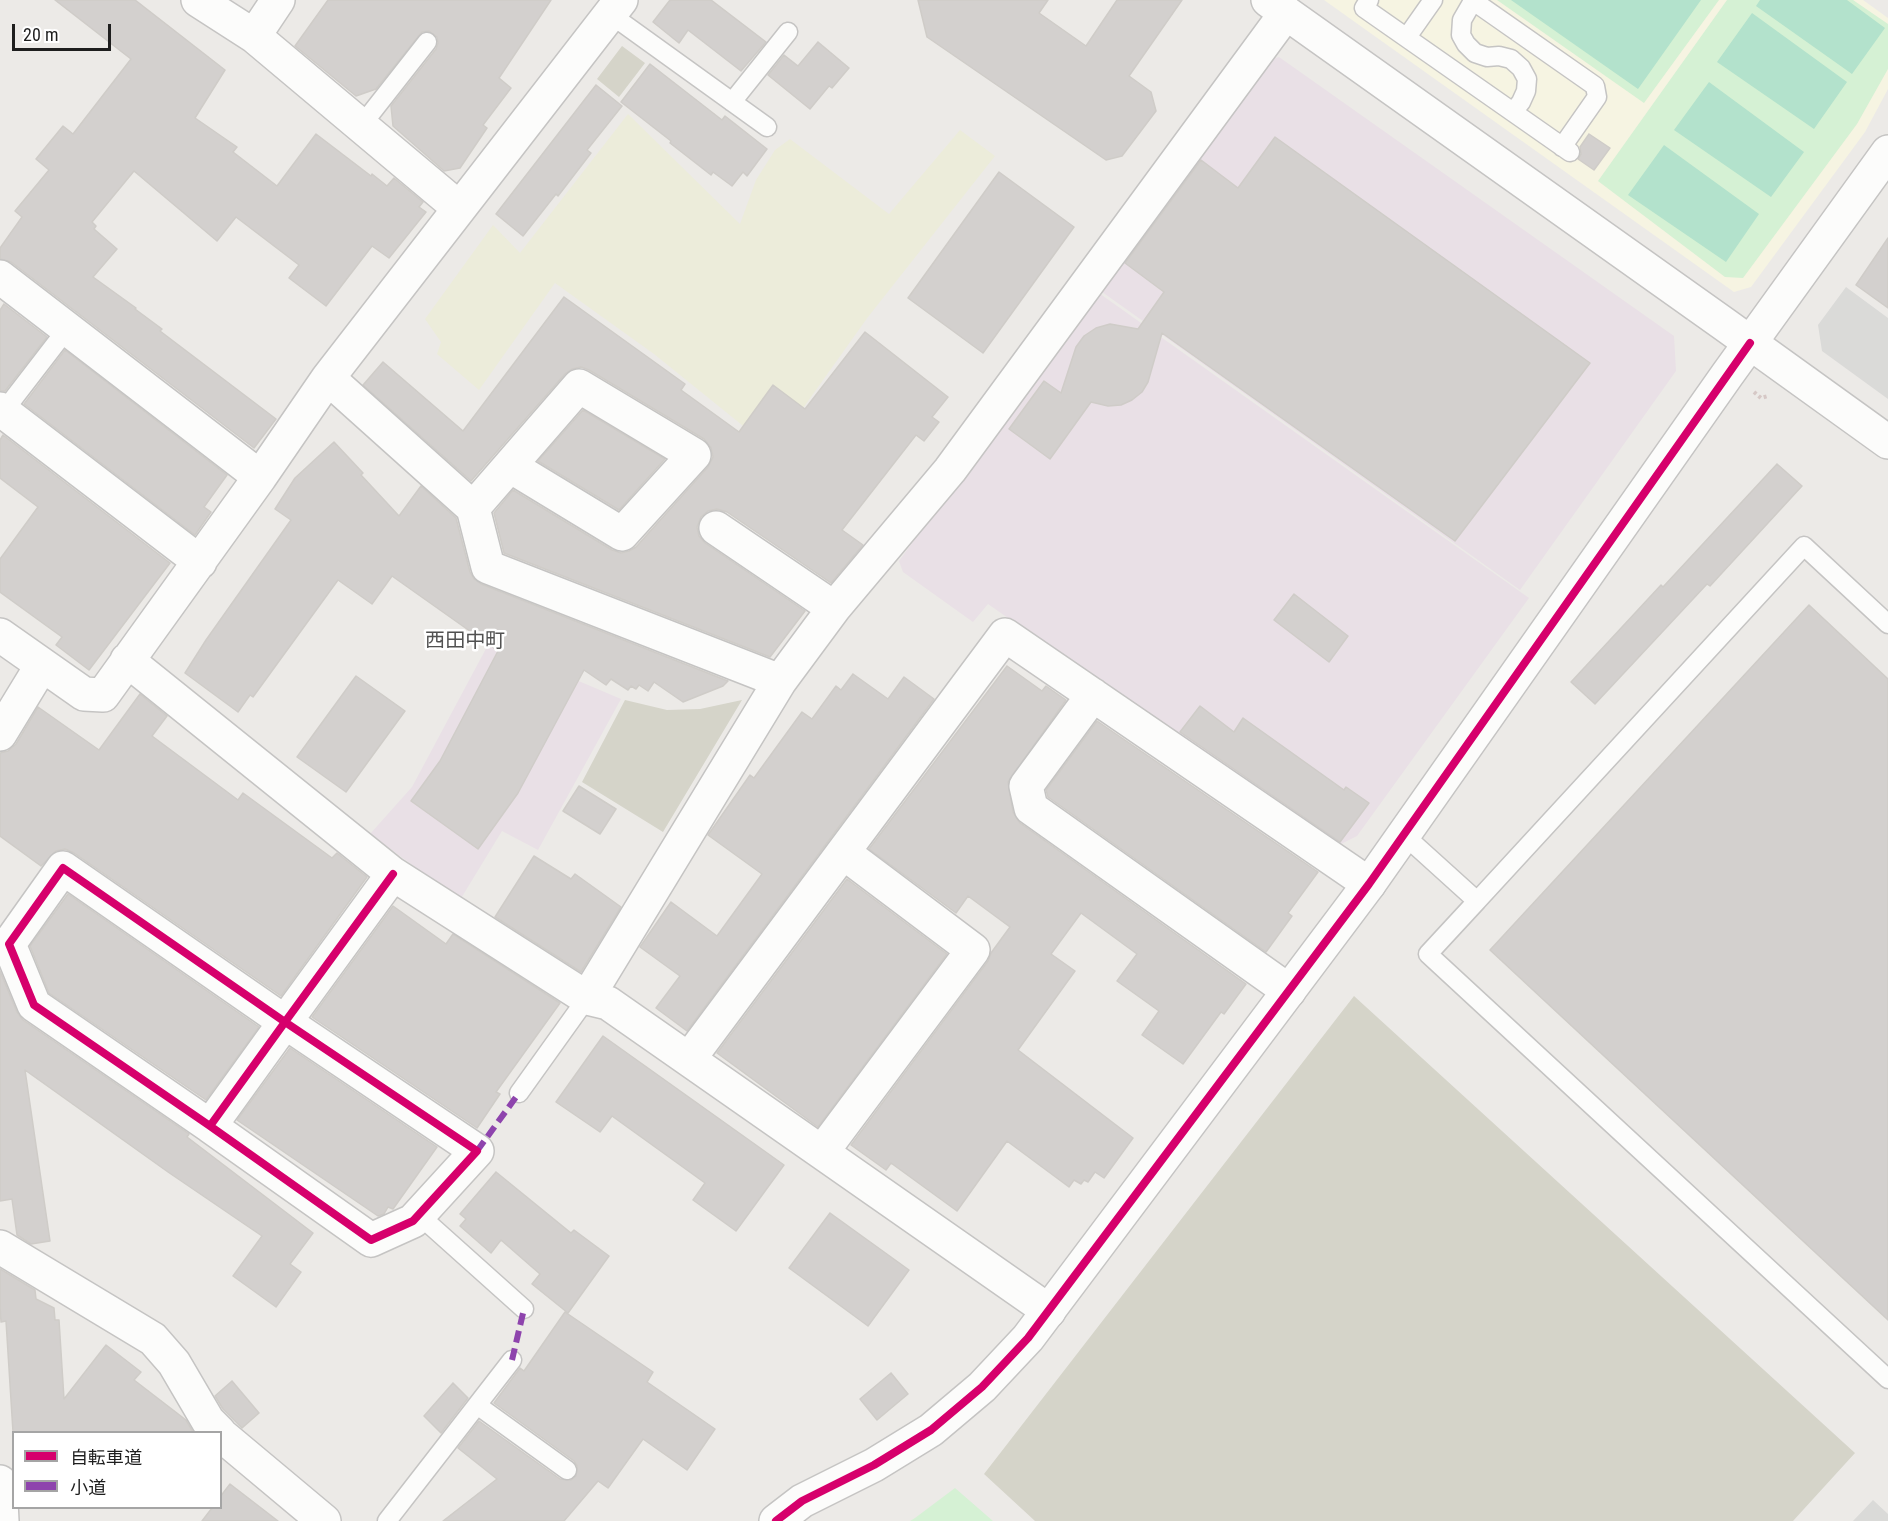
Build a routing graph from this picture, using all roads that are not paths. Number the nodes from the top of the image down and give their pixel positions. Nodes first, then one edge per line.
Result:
1 (198, 0) edge
2 (278, 0) edge
3 (1369, 0) edge
4 (1433, 0) edge
5 (1473, 0) edge
6 (1277, 6) edge
7 (615, 7) edge
8 (788, 32) dead end
9 (254, 36) junction
10 (1407, 38) junction
11 (427, 42) dead end
12 (732, 102) junction
13 (1513, 112) junction
14 (361, 126) junction
15 (767, 127) dead end
16 (1888, 152) edge
17 (459, 208) junction
18 (0, 277) edge
19 (67, 329) junction
20 (1750, 343) junction
21 (328, 378) junction
22 (1, 412) edge
23 (1888, 442) edge
24 (510, 466) junction
25 (260, 477) junction
26 (473, 508) junction
27 (716, 528) dead end
28 (200, 562) junction
29 (834, 608) junction
30 (1888, 624) edge
31 (0, 635) edge
32 (127, 660) junction
33 (42, 665) junction
34 (780, 681) junction
35 (1093, 696) junction
36 (0, 734) edge
37 (1404, 835) junction
38 (844, 853) junction
39 (393, 874) junction
40 (1369, 884) junction
41 (1477, 901) junction
42 (5, 945) edge
43 (1289, 992) junction
44 (587, 998) junction
45 (285, 1022) junction
46 (689, 1059) junction
47 (519, 1093) dead end
48 (210, 1126) junction
49 (822, 1152) junction
50 (419, 1215) junction
51 (0, 1247) edge
52 (524, 1309) dead end
53 (1049, 1311) junction
54 (512, 1360) dead end
55 (1888, 1378) edge
56 (477, 1405) junction
57 (218, 1431) edge
58 (222, 1435) edge
59 (567, 1470) dead end
60 (0, 1482) edge
61 (2, 1521) edge
62 (324, 1521) edge
63 (387, 1521) edge
64 (776, 1521) edge

1 - 9 street
2 - 9 street
3 - 10 lane
4 - 10 lane
5 - 13 lane
5 - 13 lane
6 - 20 street
6 - 29 street
7 - 12 lane
7 - 17 street
8 - 12 lane
9 - 14 street
10 - 13 lane
11 - 14 lane
12 - 15 lane
14 - 17 street
16 - 20 street
17 - 21 street
18 - 19 street
19 - 22 lane
19 - 25 street
20 - 23 street
20 - 37 street
21 - 25 street
21 - 26 street
22 - 28 street
24 - 24 street
24 - 26 street
25 - 28 street
26 - 34 street
27 - 29 street
28 - 32 street
29 - 34 street
30 - 41 lane
31 - 33 street
32 - 33 street
32 - 39 street
33 - 36 street
34 - 44 street
35 - 38 street
35 - 40 street
35 - 43 street
37 - 40 street
37 - 41 lane
38 - 46 street
38 - 49 street
39 - 44 street
39 - 45 street
40 - 43 street
41 - 55 lane
42 - 45 street
42 - 48 street
43 - 53 street
44 - 46 street
44 - 47 lane
45 - 48 street
45 - 50 street
46 - 49 street
48 - 50 street
49 - 53 street
50 - 52 lane
51 - 57 street
53 - 64 street
54 - 56 lane
56 - 59 lane
56 - 63 lane
58 - 62 street
60 - 61 street

